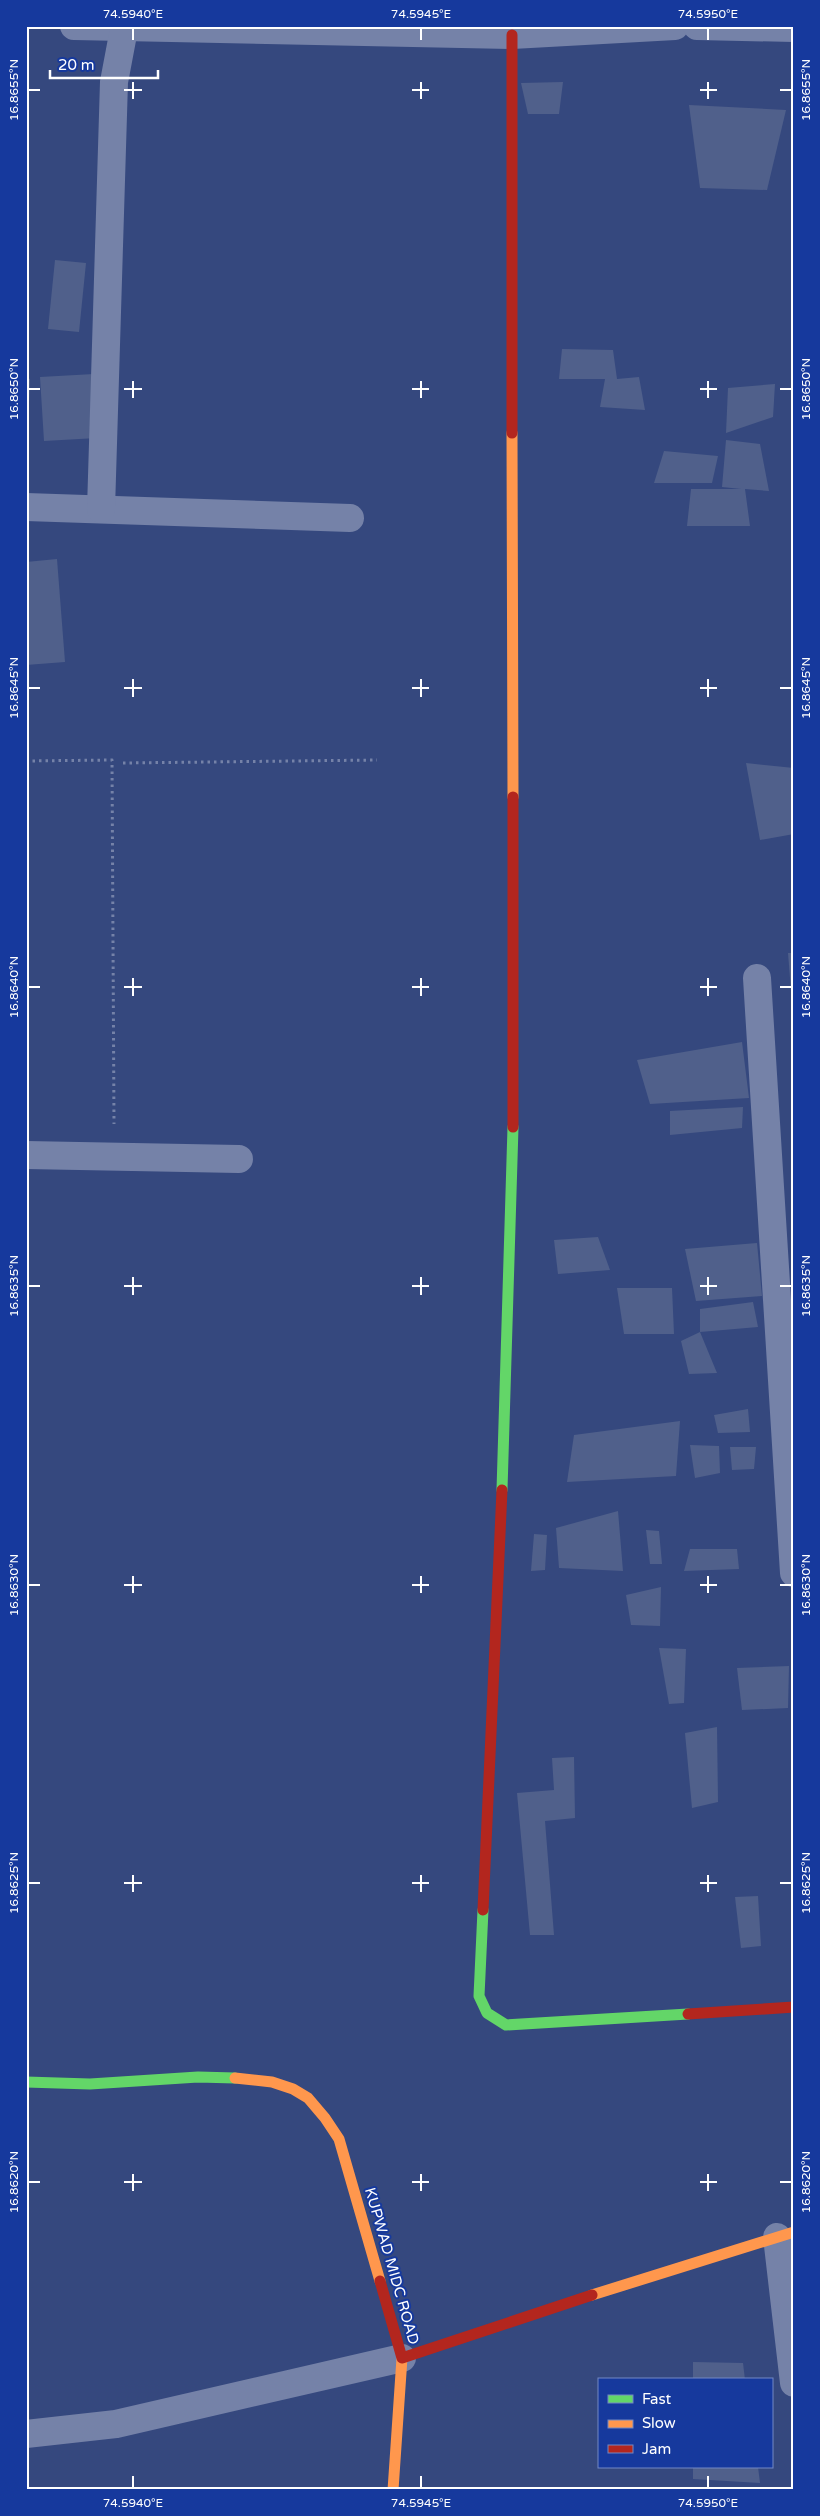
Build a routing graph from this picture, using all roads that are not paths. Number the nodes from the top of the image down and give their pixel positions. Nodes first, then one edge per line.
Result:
1 (74, 26) edge
2 (675, 26) edge
3 (697, 26) edge
4 (246, 27) edge
5 (794, 28) edge
6 (124, 29) junction
7 (512, 36) junction
8 (26, 507) edge
9 (101, 510) junction
10 (350, 518) dead end
11 (757, 978) dead end
12 (26, 1155) edge
13 (239, 1159) dead end
14 (794, 1573) edge
15 (794, 2007) edge
16 (26, 2082) edge
17 (785, 2234) edge
18 (402, 2358) junction
19 (794, 2382) edge
20 (26, 2434) edge
21 (393, 2490) edge

1 - 6 street
2 - 7 street
3 - 5 street
4 - 6 street
4 - 7 street
6 - 9 street
7 - 15 street
8 - 9 street
9 - 10 street
11 - 14 street
12 - 13 street
16 - 18 street, KUPWAD MIDC ROAD
17 - 18 street, KUPWAD MIDC ROAD
17 - 19 street
18 - 20 street
18 - 21 street

